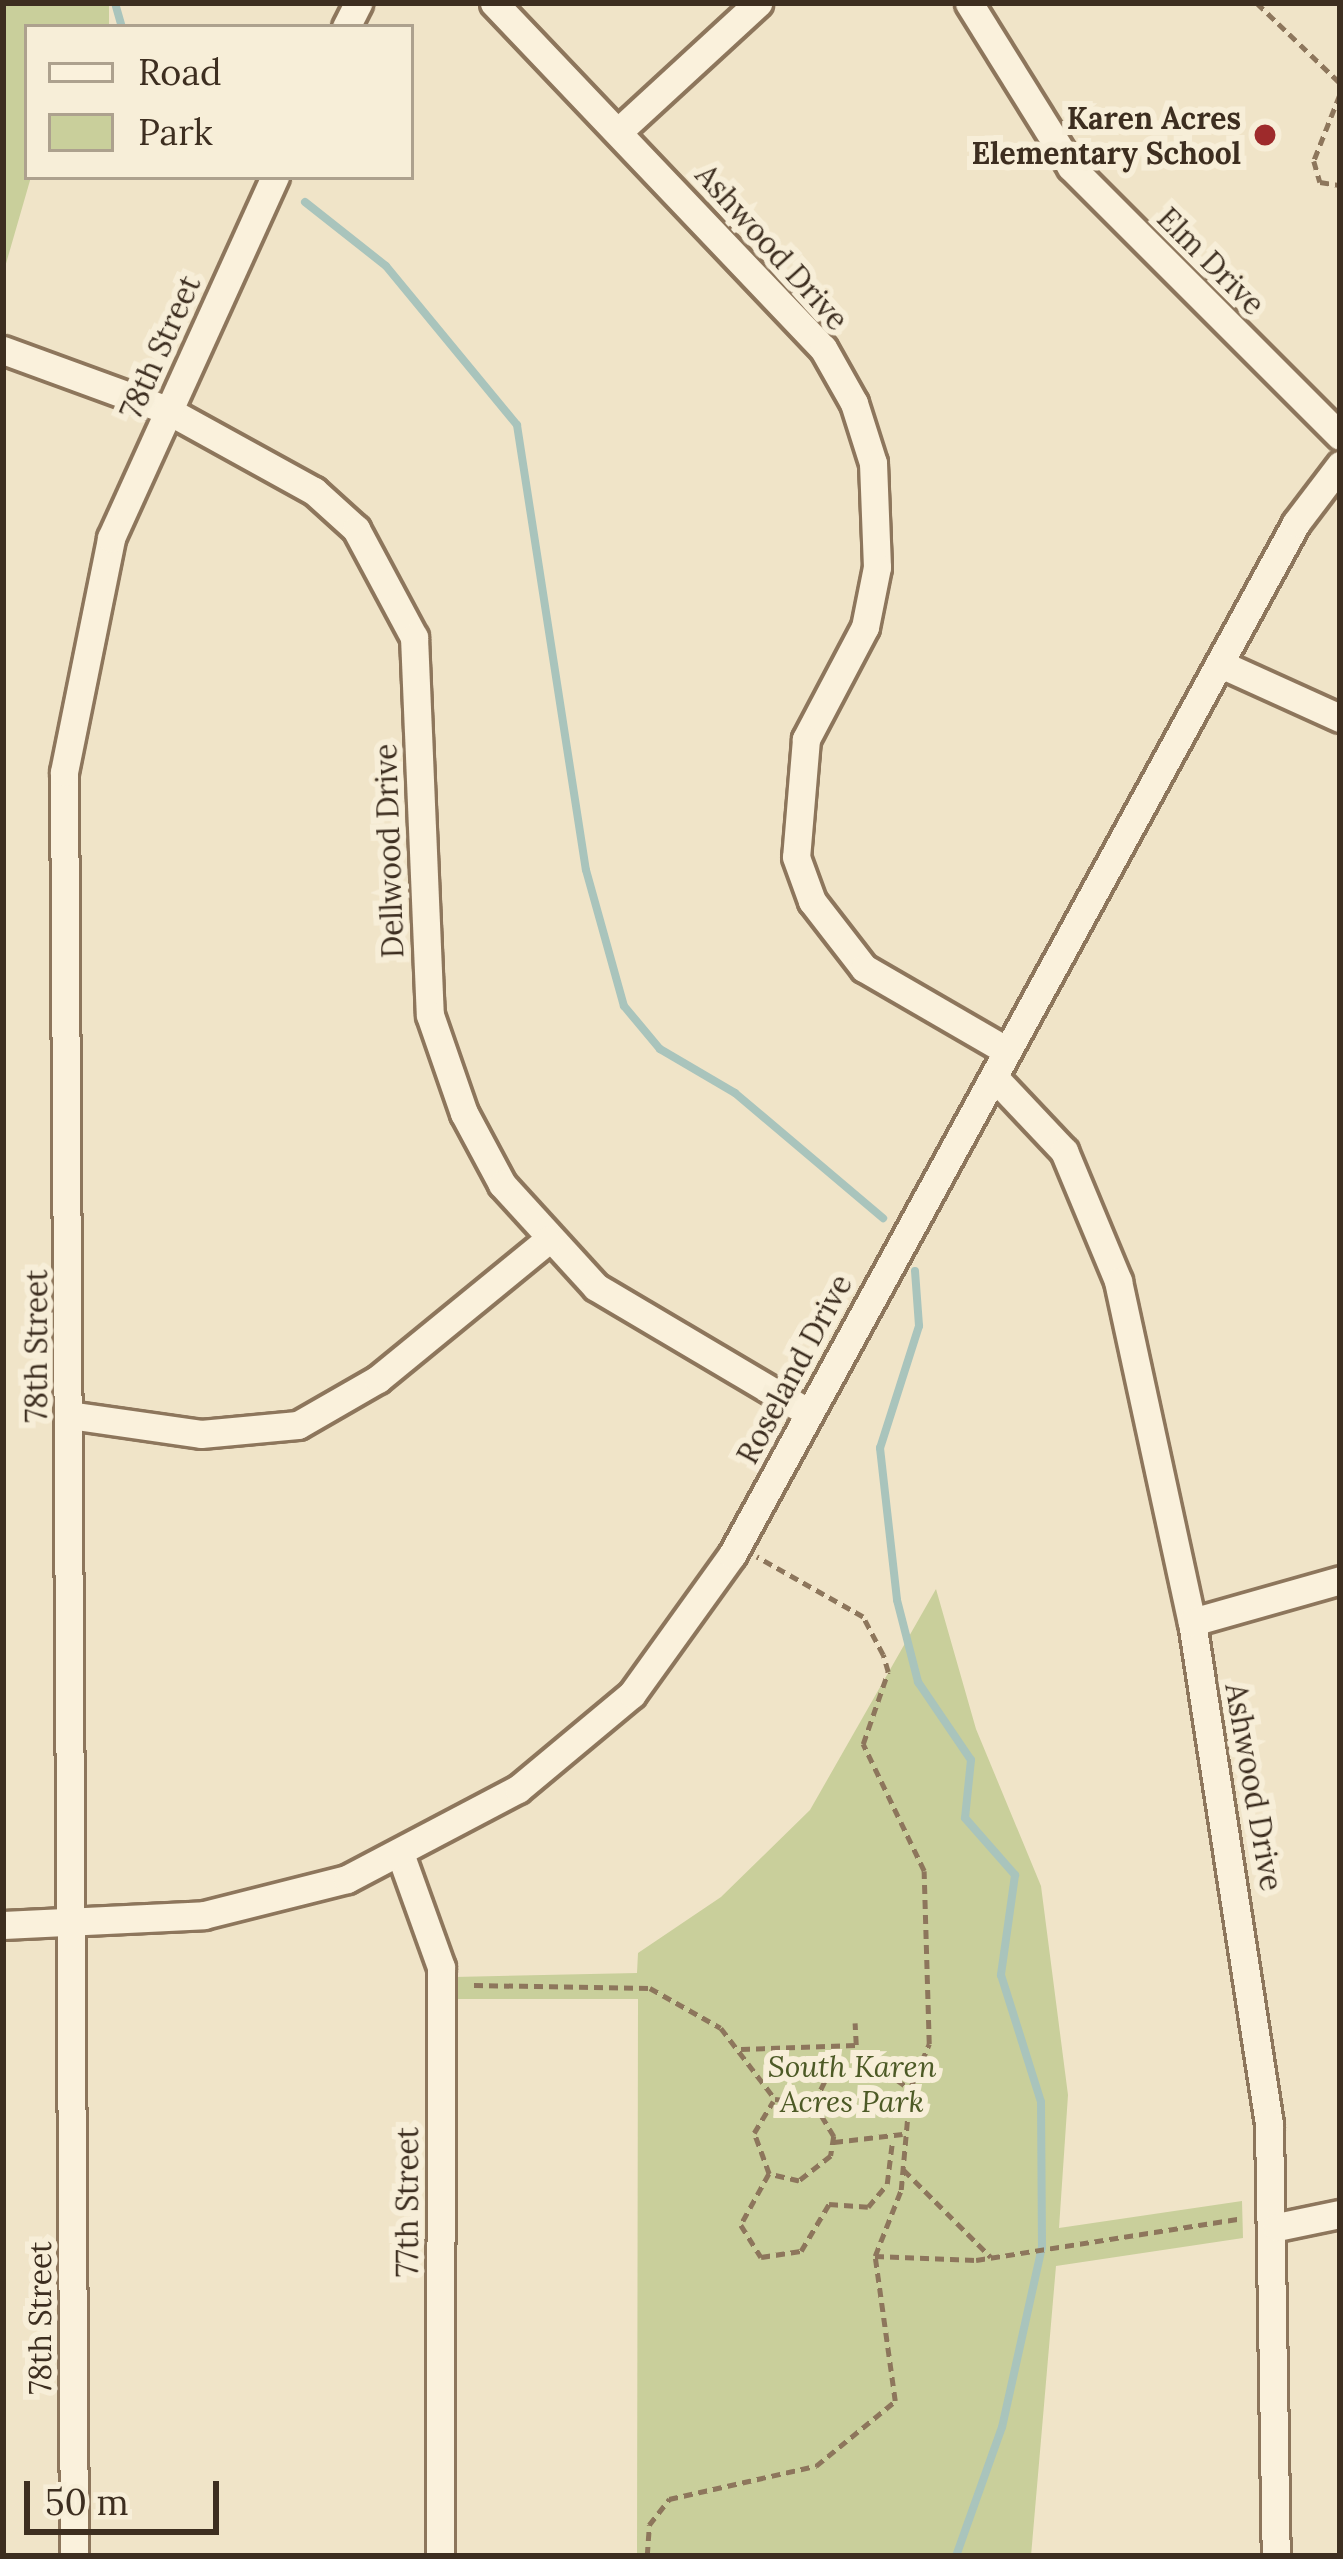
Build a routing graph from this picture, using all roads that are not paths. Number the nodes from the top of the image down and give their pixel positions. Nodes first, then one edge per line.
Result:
1 (494, 3) edge
2 (758, 3) edge
3 (969, 3) edge
4 (620, 130) junction
5 (274, 180) edge
6 (3, 350) edge
7 (166, 410) junction
8 (1340, 436) edge
9 (1340, 465) edge
10 (1223, 665) junction
11 (1340, 718) edge
12 (1007, 1051) junction
13 (994, 1077) junction
14 (548, 1240) junction
15 (807, 1412) junction
16 (69, 1415) junction
17 (1340, 1580) edge
18 (1192, 1622) junction
19 (401, 1856) junction
20 (72, 1923) junction
21 (3, 1925) edge
22 (1340, 2213) edge
23 (1277, 2227) junction
24 (74, 2556) edge
25 (440, 2556) edge
26 (1276, 2556) edge

1 - 4 street, Ashwood Drive
2 - 4 street
3 - 8 street, Elm Drive
4 - 12 street, Ashwood Drive
5 - 7 street, 78th Street
6 - 7 street, Dellwood Drive
7 - 14 street, Dellwood Drive
7 - 16 street, 78th Street
9 - 10 street, Roseland Drive
10 - 11 street
10 - 12 street, Roseland Drive
12 - 13 street, Roseland Drive
13 - 15 street, Roseland Drive
13 - 18 street, Ashwood Drive
14 - 15 street, Dellwood Drive
14 - 16 street
15 - 19 street, Roseland Drive
16 - 20 street, 78th Street
17 - 18 street
18 - 23 street, Ashwood Drive
19 - 20 street, Roseland Drive
19 - 25 street, 77th Street
20 - 21 street, Roseland Drive
20 - 24 street, 78th Street
22 - 23 street
23 - 26 street, Ashwood Drive

